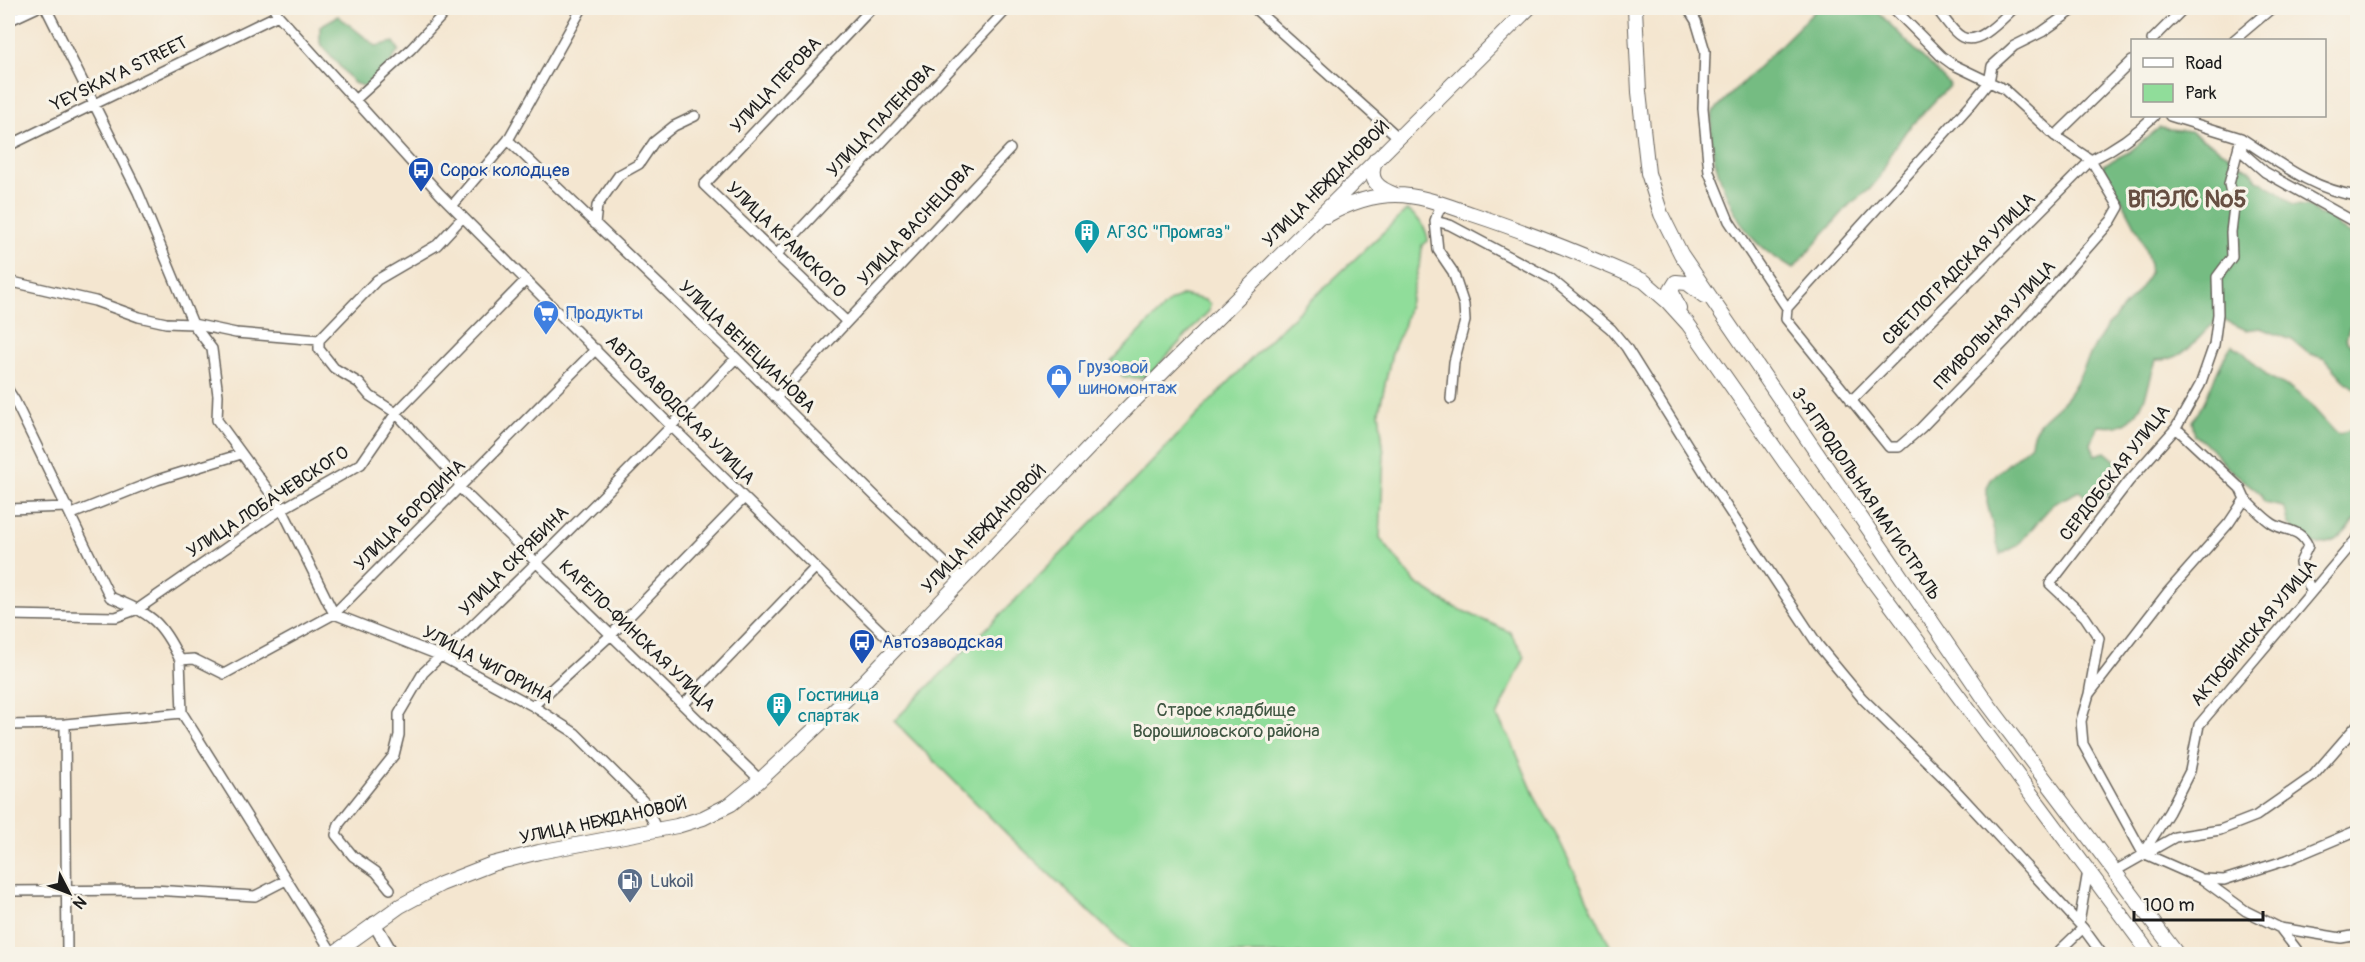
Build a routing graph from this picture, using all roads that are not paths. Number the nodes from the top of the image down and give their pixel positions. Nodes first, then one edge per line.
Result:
1 (36, 8) edge
2 (46, 8) edge
3 (449, 8) edge
4 (582, 8) edge
5 (648, 8) edge
6 (671, 8) edge
7 (872, 8) edge
8 (1008, 8) edge
9 (1254, 8) edge
10 (1529, 8) edge
11 (1635, 8) edge
12 (1688, 8) edge
13 (1893, 8) edge
14 (1936, 8) edge
15 (2014, 8) edge
16 (2076, 8) edge
17 (2184, 8) edge
18 (2272, 8) edge
19 (276, 11) edge
20 (8, 21) edge
21 (2153, 39) edge
22 (2235, 39) edge
23 (2131, 63) edge
24 (1989, 82) junction
25 (356, 100) junction
26 (95, 104) junction
27 (695, 116) dead end
28 (2153, 117) edge
29 (2173, 117) edge
30 (2055, 136) junction
31 (1398, 137) junction
32 (2241, 138) junction
33 (508, 140) junction
34 (8, 146) edge
35 (1010, 149) dead end
36 (1376, 159) junction
37 (2091, 160) junction
38 (704, 185) joint
39 (1396, 195) junction
40 (2358, 196) edge
41 (1441, 204) junction
42 (452, 206) junction
43 (463, 218) junction
44 (1436, 221) junction
45 (1313, 223) junction
46 (595, 224) junction
47 (2358, 224) edge
48 (777, 254) junction
49 (1681, 254) junction
50 (526, 280) junction
51 (8, 281) edge
52 (1644, 281) junction
53 (1714, 305) junction
54 (1787, 308) junction
55 (848, 322) junction
56 (193, 324) junction
57 (1688, 324) junction
58 (319, 340) junction
59 (596, 349) junction
60 (736, 358) junction
61 (8, 390) edge
62 (776, 398) junction
63 (1451, 399) dead end
64 (1851, 400) junction
65 (11, 403) edge
66 (396, 413) junction
67 (672, 427) junction
68 (2176, 428) junction
69 (241, 454) junction
70 (460, 488) junction
71 (744, 498) junction
72 (2245, 499) junction
73 (8, 509) edge
74 (282, 509) junction
75 (70, 511) junction
76 (2358, 537) edge
77 (538, 562) junction
78 (814, 568) junction
79 (962, 579) junction
80 (2311, 591) junction
81 (138, 609) junction
82 (334, 614) junction
83 (8, 615) edge
84 (612, 634) junction
85 (897, 647) junction
86 (441, 656) junction
87 (180, 660) junction
88 (2089, 694) junction
89 (684, 704) junction
90 (533, 706) junction
91 (182, 712) junction
92 (65, 724) junction
93 (2358, 724) edge
94 (8, 725) edge
95 (760, 780) junction
96 (657, 830) junction
97 (2358, 830) edge
98 (2143, 853) junction
99 (2088, 871) junction
100 (2115, 871) junction
101 (2202, 879) junction
102 (286, 880) junction
103 (66, 889) junction
104 (390, 889) dead end
105 (8, 891) edge
106 (374, 923) junction
107 (2081, 926) junction
108 (2280, 928) junction
109 (2358, 935) edge
110 (67, 954) edge
111 (333, 954) edge
112 (392, 954) edge
113 (2056, 954) edge
114 (2102, 954) edge
115 (2150, 954) edge
116 (2177, 954) edge
117 (2300, 954) edge

1 - 20 street
2 - 26 street
3 - 25 street
4 - 33 street
5 - 6 street
7 - 38 street, УЛИЦА ПЕРОВА
8 - 48 street, УЛИЦА ПАЛЕНОВА
9 - 31 street
10 - 31 highway, УЛИЦА НЕЖДАНОВОЙ
11 - 49 highway, 3-Я ПРОДОЛЬНАЯ МАГИСТРАЛЬ
12 - 54 street
13 - 24 street
14 - 15 street
16 - 24 street
17 - 21 street
18 - 22 street
19 - 25 street, АВТОЗАВОДСКАЯ УЛИЦА
19 - 26 street, YEYSKAYA STREET
23 - 30 street
24 - 30 street
24 - 54 street
25 - 42 street, АВТОЗАВОДСКАЯ УЛИЦА
26 - 34 street, YEYSKAYA STREET
26 - 56 street
27 - 46 street
28 - 37 street, СВЕТЛОГРАДСКАЯ УЛИЦА
29 - 32 street
30 - 37 street
31 - 36 highway, УЛИЦА НЕЖДАНОВОЙ
32 - 40 street
32 - 47 street
32 - 68 street, СЕРДОБСКАЯ УЛИЦА
33 - 42 street
33 - 46 street, УЛИЦА ВЕНЕЦИАНОВА
35 - 55 street, УЛИЦА ВАСНЕЦОВА
36 - 39 highway
36 - 45 highway, УЛИЦА НЕЖДАНОВОЙ
37 - 64 street, СВЕТЛОГРАДСКАЯ УЛИЦА
37 - 64 street, ПРИВОЛЬНАЯ УЛИЦА
38 - 48 street, УЛИЦА КРАМСКОГО
39 - 41 highway
39 - 45 highway
41 - 44 street
41 - 52 highway
42 - 43 street, АВТОЗАВОДСКАЯ УЛИЦА
43 - 50 street, АВТОЗАВОДСКАЯ УЛИЦА
43 - 58 street
44 - 63 street
44 - 107 street
45 - 79 highway, УЛИЦА НЕЖДАНОВОЙ
46 - 60 street, УЛИЦА ВЕНЕЦИАНОВА
48 - 55 street, УЛИЦА КРАМСКОГО
49 - 52 highway
49 - 53 highway, 3-Я ПРОДОЛЬНАЯ МАГИСТРАЛЬ
50 - 59 street, АВТОЗАВОДСКАЯ УЛИЦА
50 - 66 street, УЛИЦА ЛОБАЧЕВСКОГО
51 - 56 street
52 - 57 highway
53 - 57 highway
53 - 100 highway, 3-Я ПРОДОЛЬНАЯ МАГИСТРАЛЬ
54 - 64 street
55 - 62 street, УЛИЦА КРАМСКОГО
56 - 58 street
56 - 69 street
57 - 99 highway
58 - 66 street, КАРЕЛО-ФИНСКАЯ УЛИЦА
59 - 67 street, АВТОЗАВОДСКАЯ УЛИЦА
59 - 70 street, УЛИЦА БОРОДИНА
60 - 62 street, УЛИЦА ВЕНЕЦИАНОВА
60 - 67 street, УЛИЦА СКРЯБИНА
61 - 65 street
62 - 79 street, УЛИЦА ВЕНЕЦИАНОВА
65 - 75 street
66 - 70 street, КАРЕЛО-ФИНСКАЯ УЛИЦА
66 - 74 street, УЛИЦА ЛОБАЧЕВСКОГО
67 - 71 street, АВТОЗАВОДСКАЯ УЛИЦА
67 - 77 street, УЛИЦА СКРЯБИНА
68 - 72 street
68 - 88 street, СЕРДОБСКАЯ УЛИЦА
69 - 74 street
69 - 75 street
70 - 77 street, КАРЕЛО-ФИНСКАЯ УЛИЦА
70 - 82 street, УЛИЦА БОРОДИНА
71 - 78 street, АВТОЗАВОДСКАЯ УЛИЦА
71 - 84 street
72 - 80 street
72 - 88 street
73 - 75 street
74 - 81 street, УЛИЦА ЛОБАЧЕВСКОГО
74 - 82 street
75 - 81 street
76 - 80 street, АКТЮБИНСКАЯ УЛИЦА
77 - 84 street, КАРЕЛО-ФИНСКАЯ УЛИЦА
77 - 86 street, УЛИЦА СКРЯБИНА
78 - 85 street, АВТОЗАВОДСКАЯ УЛИЦА
78 - 89 street
79 - 85 highway, УЛИЦА НЕЖДАНОВОЙ
80 - 98 street, АКТЮБИНСКАЯ УЛИЦА
81 - 83 street
81 - 87 street
82 - 86 street, УЛИЦА ЧИГОРИНА
82 - 87 street, УЛИЦА БОРОДИНА
84 - 89 street, КАРЕЛО-ФИНСКАЯ УЛИЦА
84 - 90 street
85 - 95 highway, УЛИЦА НЕЖДАНОВОЙ
86 - 90 street, УЛИЦА ЧИГОРИНА
86 - 104 street, УЛИЦА СКРЯБИНА
87 - 91 street
88 - 98 street
89 - 95 street, КАРЕЛО-ФИНСКАЯ УЛИЦА
90 - 96 street, УЛИЦА ЧИГОРИНА
91 - 92 street
91 - 102 street
92 - 94 street
92 - 103 street
93 - 98 street
95 - 96 highway, УЛИЦА НЕЖДАНОВОЙ
96 - 106 highway, УЛИЦА НЕЖДАНОВОЙ
97 - 101 street
98 - 100 street
98 - 101 street
99 - 107 street
99 - 115 highway
100 - 116 highway, 3-Я ПРОДОЛЬНАЯ МАГИСТРАЛЬ
101 - 108 street
102 - 103 street
102 - 111 street
103 - 105 street
103 - 110 street
106 - 111 highway, УЛИЦА НЕЖДАНОВОЙ
106 - 112 main road
107 - 113 street
107 - 114 street
108 - 109 street
108 - 117 street

